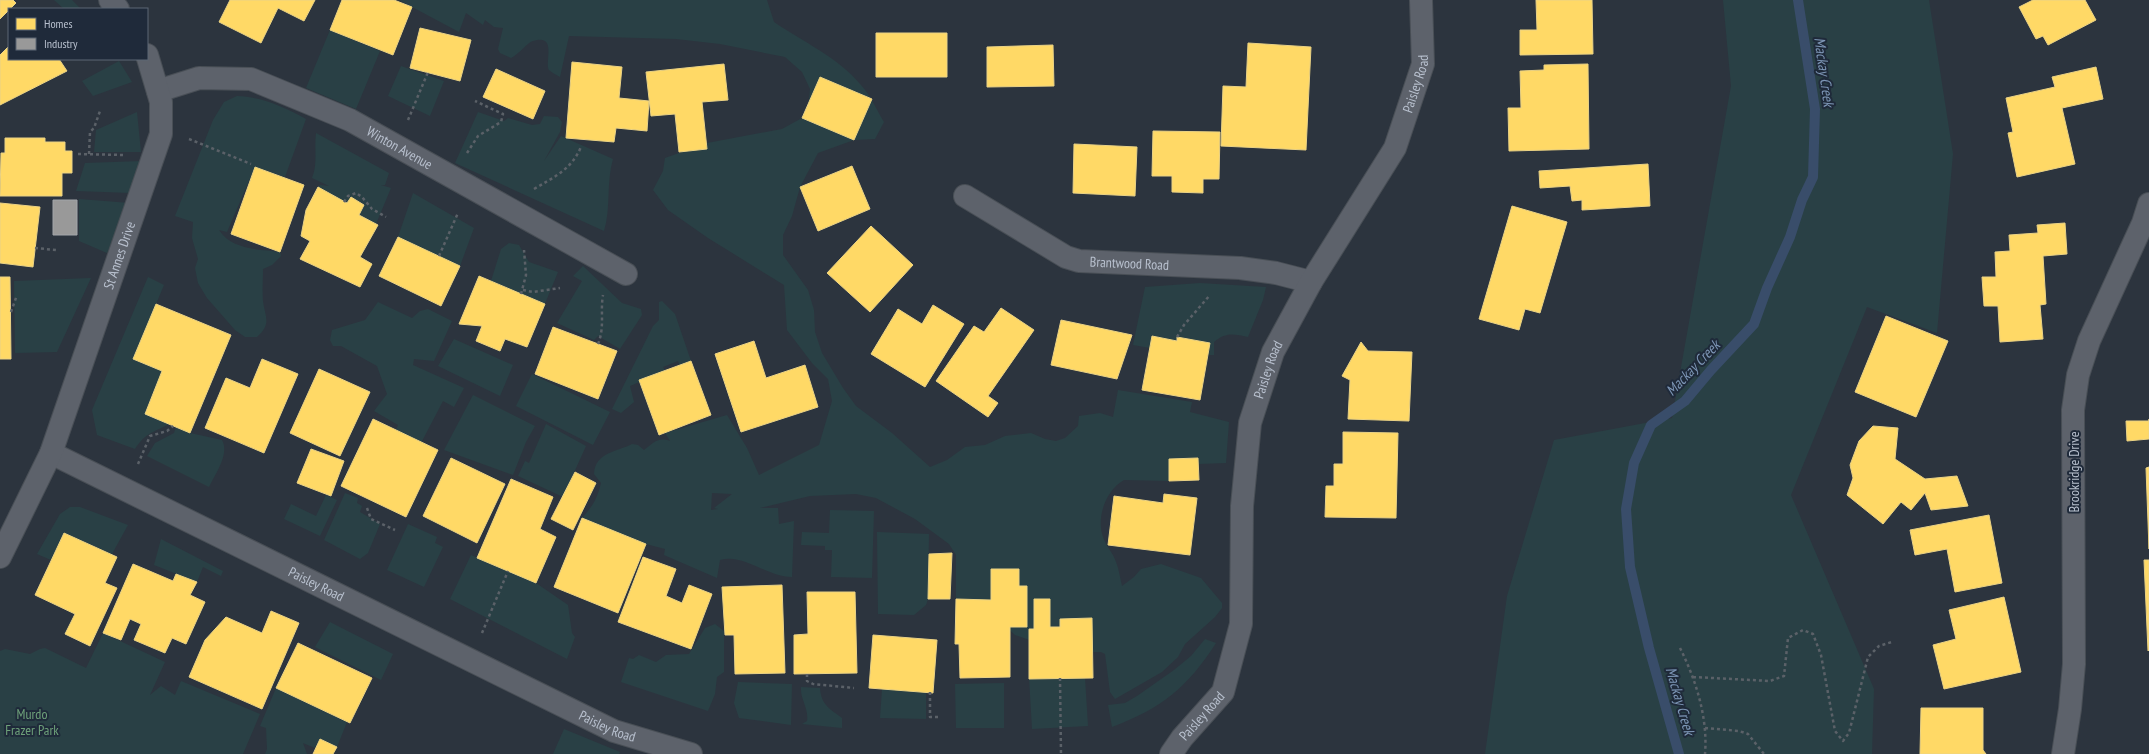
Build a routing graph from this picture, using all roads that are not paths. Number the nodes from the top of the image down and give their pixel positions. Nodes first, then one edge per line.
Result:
1 (110, 0) edge
2 (1421, 0) edge
3 (117, 8) edge
4 (148, 58) edge
5 (158, 91) junction
6 (965, 196) dead end
7 (2149, 204) edge
8 (621, 271) road end
9 (1311, 282) junction
10 (51, 453) junction
11 (0, 557) edge
12 (691, 754) edge
13 (1171, 754) edge
14 (2063, 754) edge

1 - 3 street
2 - 9 street, Paisley Road
4 - 5 street, St Annes Drive
5 - 8 street, Winton Avenue
5 - 10 street, St Annes Drive
6 - 9 street, Brantwood Road
7 - 14 street, Brookridge Drive
9 - 13 street, Paisley Road
10 - 11 street
10 - 12 street, Paisley Road

